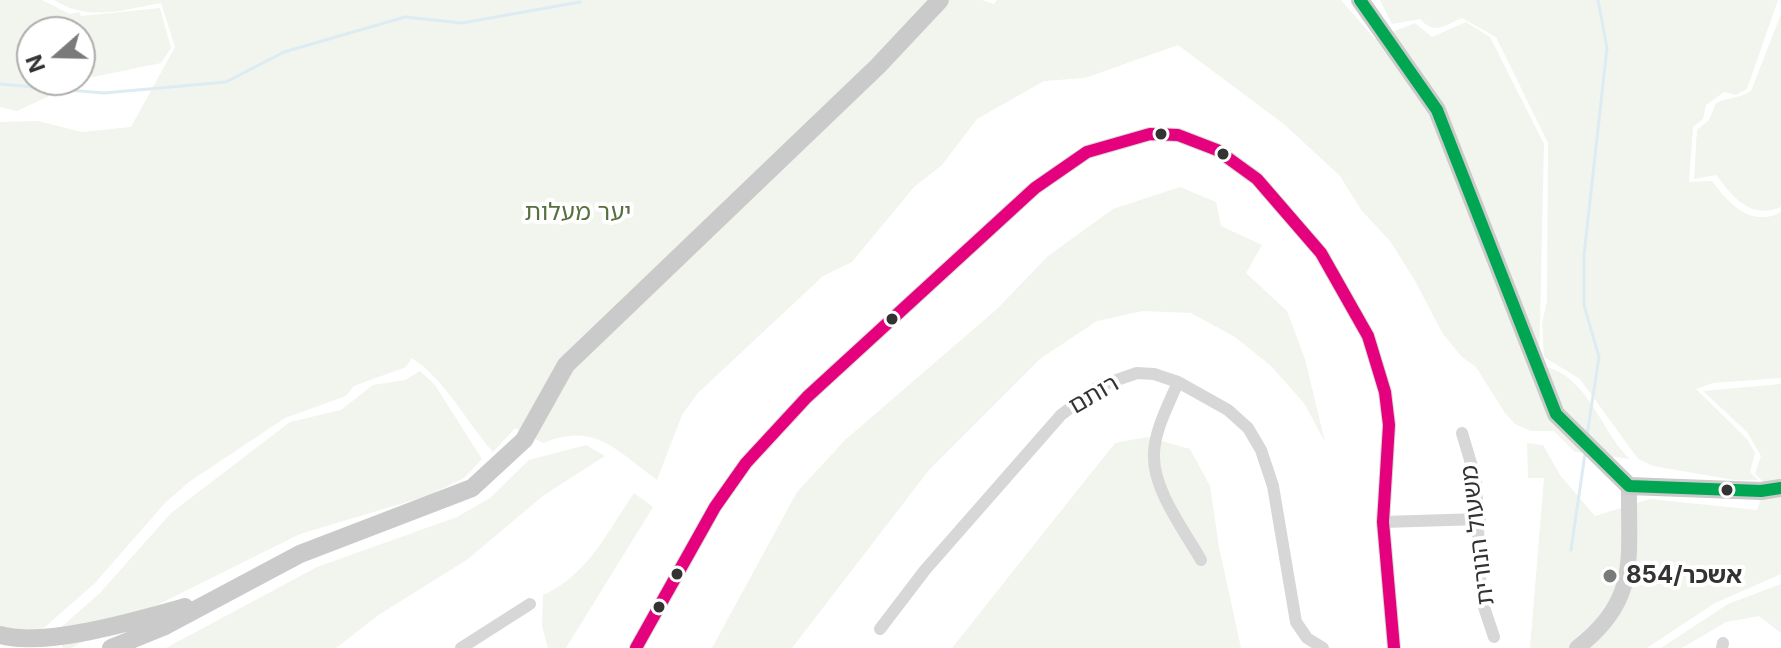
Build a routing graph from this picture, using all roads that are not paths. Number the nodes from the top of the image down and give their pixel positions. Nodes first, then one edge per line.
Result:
1 (940, 0) edge
2 (1360, 0) edge
3 (1178, 382) junction
4 (1462, 433) dead end
5 (1629, 486) junction
6 (1781, 488) edge
7 (1480, 519) junction
8 (1383, 522) junction
9 (1201, 560) dead end
10 (218, 597) junction
11 (530, 604) dead end
12 (880, 629) dead end
13 (0, 635) edge
14 (1494, 637) dead end
15 (111, 648) edge
16 (461, 648) edge
17 (636, 648) edge
18 (1323, 648) edge
19 (1394, 648) edge
20 (1577, 648) edge

1 - 10 main road
2 - 5 main road
3 - 9 street
3 - 12 street, רותם
3 - 18 street, רותם
4 - 7 street, משעול הנורית
5 - 6 main road
5 - 20 main road
7 - 8 street
7 - 14 street, משעול הנורית
8 - 17 street
8 - 19 street
10 - 13 main road
10 - 15 main road
11 - 16 street

